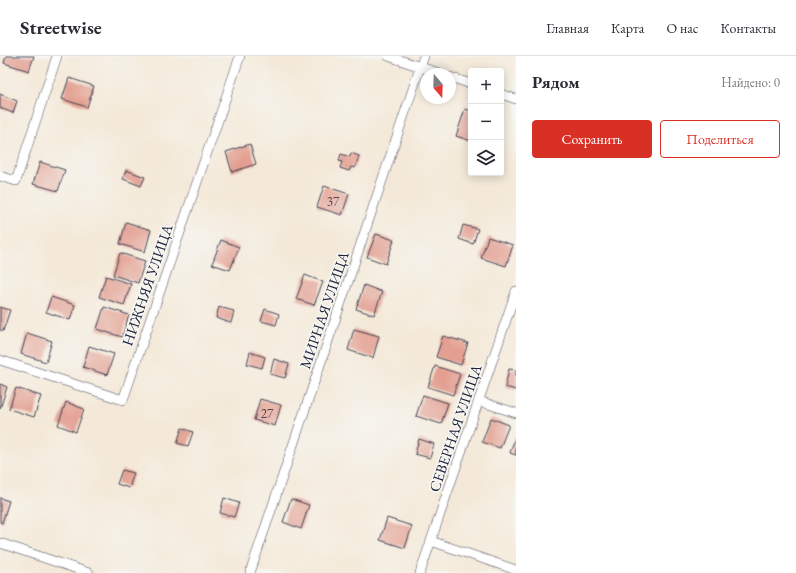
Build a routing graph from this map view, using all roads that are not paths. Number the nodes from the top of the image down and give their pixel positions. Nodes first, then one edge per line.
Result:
1 (57, 56) edge
2 (240, 56) edge
3 (388, 56) edge
4 (424, 56) edge
5 (420, 67) junction
6 (423, 68) edge
7 (456, 79) edge
8 (468, 83) edge
9 (504, 95) edge
10 (516, 99) edge
11 (0, 176) edge
12 (516, 292) edge
13 (0, 360) edge
14 (479, 401) junction
15 (516, 413) edge
16 (431, 542) junction
17 (0, 543) edge
18 (516, 570) edge
19 (89, 573) edge
20 (250, 573) edge
21 (420, 573) edge

1 - 11 street
2 - 13 street, НИЖНЯЯ УЛИЦА
3 - 5 street
4 - 5 street, МИРНАЯ УЛИЦА
5 - 6 street
5 - 20 street, МИРНАЯ УЛИЦА
7 - 8 street
9 - 10 street
12 - 14 street, СЕВЕРНАЯ УЛИЦА
14 - 15 street
14 - 16 street, СЕВЕРНАЯ УЛИЦА
16 - 18 street
16 - 21 street, СЕВЕРНАЯ УЛИЦА
17 - 19 street

